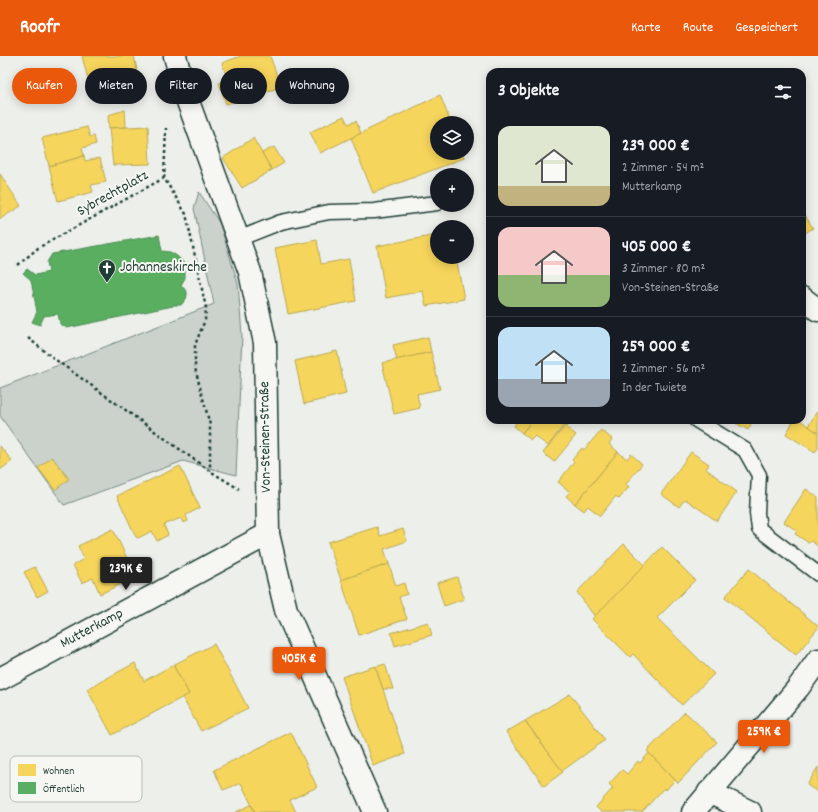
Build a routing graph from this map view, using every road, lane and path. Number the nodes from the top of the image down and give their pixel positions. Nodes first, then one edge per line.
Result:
1 (175, 56) edge
2 (430, 204) edge
3 (238, 239) junction
4 (18, 265) dead end
5 (806, 301) edge
6 (818, 310) edge
7 (28, 338) dead end
8 (703, 424) edge
9 (210, 471) junction
10 (267, 506) junction
11 (268, 534) junction
12 (818, 574) edge
13 (818, 660) edge
14 (0, 679) edge
15 (709, 792) junction
16 (375, 812) edge
17 (693, 812) edge
18 (750, 812) edge

1 - 3 main road, Von-Steinen-Straße
2 - 3 lane
3 - 10 main road, Von-Steinen-Straße
4 - 9 path, Sybrechtplatz
5 - 6 main road
7 - 9 path
8 - 12 lane
9 - 10 path
10 - 11 main road, Von-Steinen-Straße
11 - 14 main road, Mutterkamp
11 - 16 main road, Von-Steinen-Straße
13 - 15 main road
15 - 17 main road
15 - 18 main road

